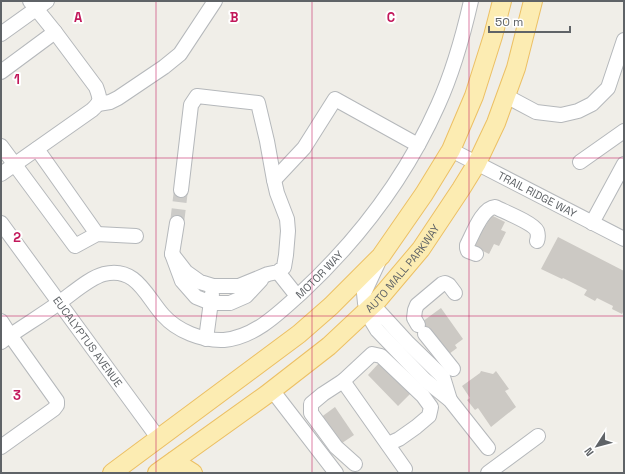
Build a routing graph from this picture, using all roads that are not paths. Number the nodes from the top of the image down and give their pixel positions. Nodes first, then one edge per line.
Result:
1 (215, 1) edge
2 (471, 1) edge
3 (502, 1) edge
4 (533, 1) edge
5 (38, 4) edge
6 (55, 32) junction
7 (1, 34) edge
8 (624, 40) edge
9 (1, 72) edge
10 (506, 96) junction
11 (98, 104) junction
12 (623, 133) edge
13 (418, 145) junction
14 (1, 146) edge
15 (37, 149) junction
16 (451, 150) junction
17 (580, 162) dead end
18 (14, 164) junction
19 (476, 164) junction
20 (624, 164) edge
21 (1, 174) edge
22 (274, 180) junction
23 (181, 190) tunnel mouth
24 (177, 223) tunnel mouth
25 (592, 223) junction
26 (2, 226) edge
27 (97, 234) junction
28 (136, 236) dead end
29 (624, 239) edge
30 (537, 241) dead end
31 (476, 254) dead end
32 (381, 256) junction
33 (273, 273) junction
34 (184, 277) junction
35 (213, 286) junction
36 (242, 291) junction
37 (455, 292) dead end
38 (298, 296) junction
39 (211, 302) junction
40 (59, 303) junction
41 (370, 308) junction
42 (1, 321) edge
43 (5, 338) edge
44 (206, 339) junction
45 (453, 370) dead end
46 (343, 381) junction
47 (272, 390) junction
48 (538, 436) dead end
49 (159, 439) junction
50 (388, 444) junction
51 (1, 447) edge
52 (488, 448) dead end
53 (175, 467) edge
54 (405, 469) dead end
55 (345, 470) edge
56 (112, 473) edge
57 (157, 473) edge
58 (192, 473) edge
59 (488, 473) edge

1 - 11 street
2 - 13 street, MOTOR WAY
3 - 16 main road
4 - 10 main road, AUTO MALL PARKWAY
5 - 6 street
5 - 7 street
6 - 9 street
6 - 11 street
8 - 10 street
10 - 19 main road, AUTO MALL PARKWAY
11 - 15 street
12 - 17 street
13 - 22 street
13 - 38 street, MOTOR WAY
14 - 18 street
15 - 18 street
15 - 27 street
16 - 19 street, TRAIL RIDGE WAY
16 - 32 main road
18 - 21 street
18 - 27 street
19 - 25 street, TRAIL RIDGE WAY
19 - 41 main road, AUTO MALL PARKWAY
20 - 25 street
22 - 23 street
22 - 33 street
24 - 34 street
25 - 29 street, TRAIL RIDGE WAY
26 - 40 street, EUCALYPTUS AVENUE
27 - 28 street
30 - 31 street
32 - 41 street
32 - 49 main road
33 - 36 street
33 - 38 street
34 - 35 street
34 - 39 street
35 - 36 street
35 - 39 street
36 - 39 street
37 - 45 street
38 - 44 street, MOTOR WAY
39 - 44 street
40 - 43 street, MOTOR WAY
40 - 44 street, MOTOR WAY
40 - 49 street, EUCALYPTUS AVENUE
41 - 47 main road, AUTO MALL PARKWAY
41 - 52 street
42 - 43 street
43 - 51 street
46 - 50 street
46 - 50 street
46 - 55 street
47 - 53 main road, AUTO MALL PARKWAY
47 - 55 street
48 - 59 street
49 - 53 main road, EUCALYPTUS AVENUE
49 - 56 main road
50 - 54 street
53 - 57 main road, AUTO MALL PARKWAY
53 - 58 main road, EUCALYPTUS AVENUE

